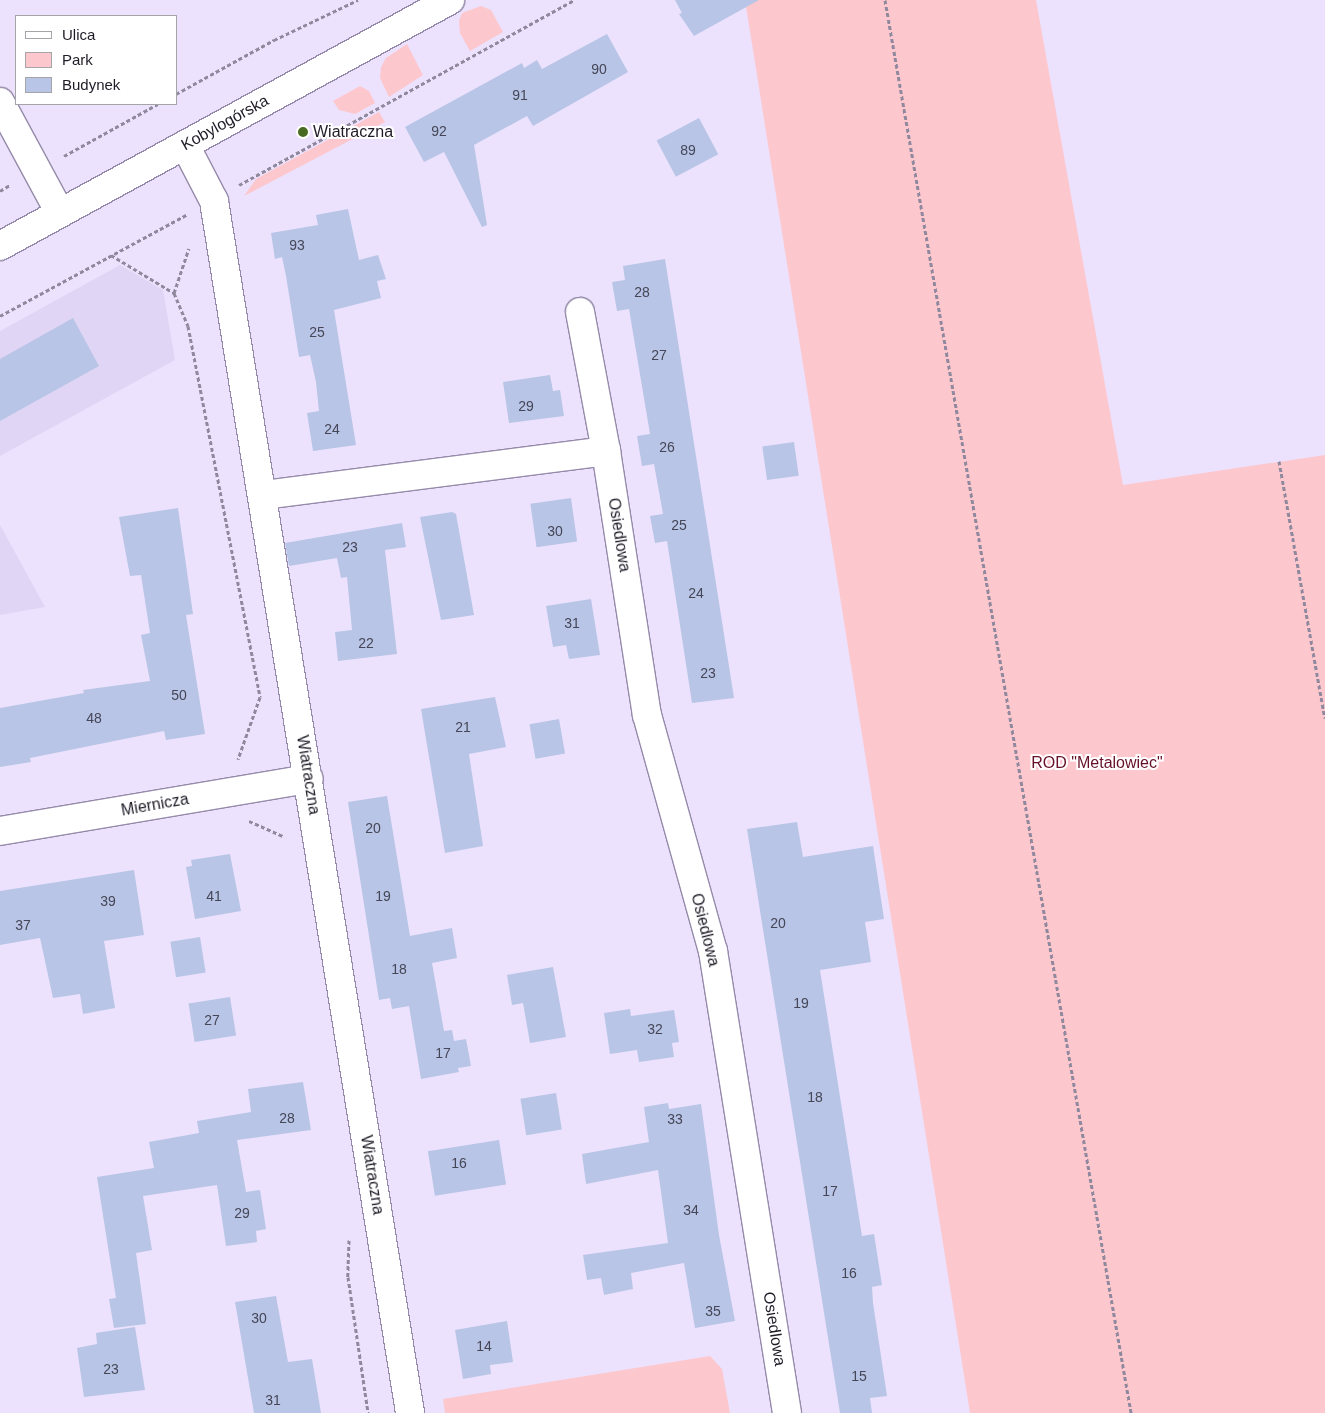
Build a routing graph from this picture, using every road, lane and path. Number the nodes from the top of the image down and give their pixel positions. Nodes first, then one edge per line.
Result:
1 (358, 0) edge
2 (450, 0) edge
3 (574, 0) edge
4 (886, 0) edge
5 (178, 93) edge
6 (0, 102) edge
7 (156, 105) edge
8 (186, 144) junction
9 (37, 170) junction
10 (0, 191) edge
11 (214, 201) junction
12 (60, 213) junction
13 (192, 220) dead end
14 (0, 246) edge
15 (190, 246) dead end
16 (111, 254) junction
17 (174, 293) junction
18 (580, 312) dead end
19 (0, 316) edge
20 (606, 451) junction
21 (1279, 461) dead end
22 (263, 495) junction
23 (1325, 718) edge
24 (309, 779) junction
25 (234, 791) junction
26 (0, 831) edge
27 (290, 839) dead end
28 (349, 1231) dead end
29 (368, 1413) edge
30 (410, 1413) edge
31 (787, 1413) edge
32 (1131, 1413) edge

1 - 5 path
2 - 8 street, Kobylogórska
3 - 11 path
4 - 32 path
6 - 9 street
7 - 9 path
8 - 11 street, Wiatraczna
8 - 12 street, Kobylogórska
9 - 10 path
9 - 12 street
11 - 22 street, Wiatraczna
12 - 14 street, Kobylogórska
13 - 16 path
15 - 17 path
16 - 17 path
16 - 19 path
17 - 25 path
18 - 20 street, Osiedlowa
20 - 22 street
20 - 31 street, Osiedlowa
21 - 23 path
22 - 24 street, Wiatraczna
24 - 25 street, Miernicza
24 - 30 street, Wiatraczna
25 - 26 street, Miernicza
25 - 27 path
28 - 29 path

